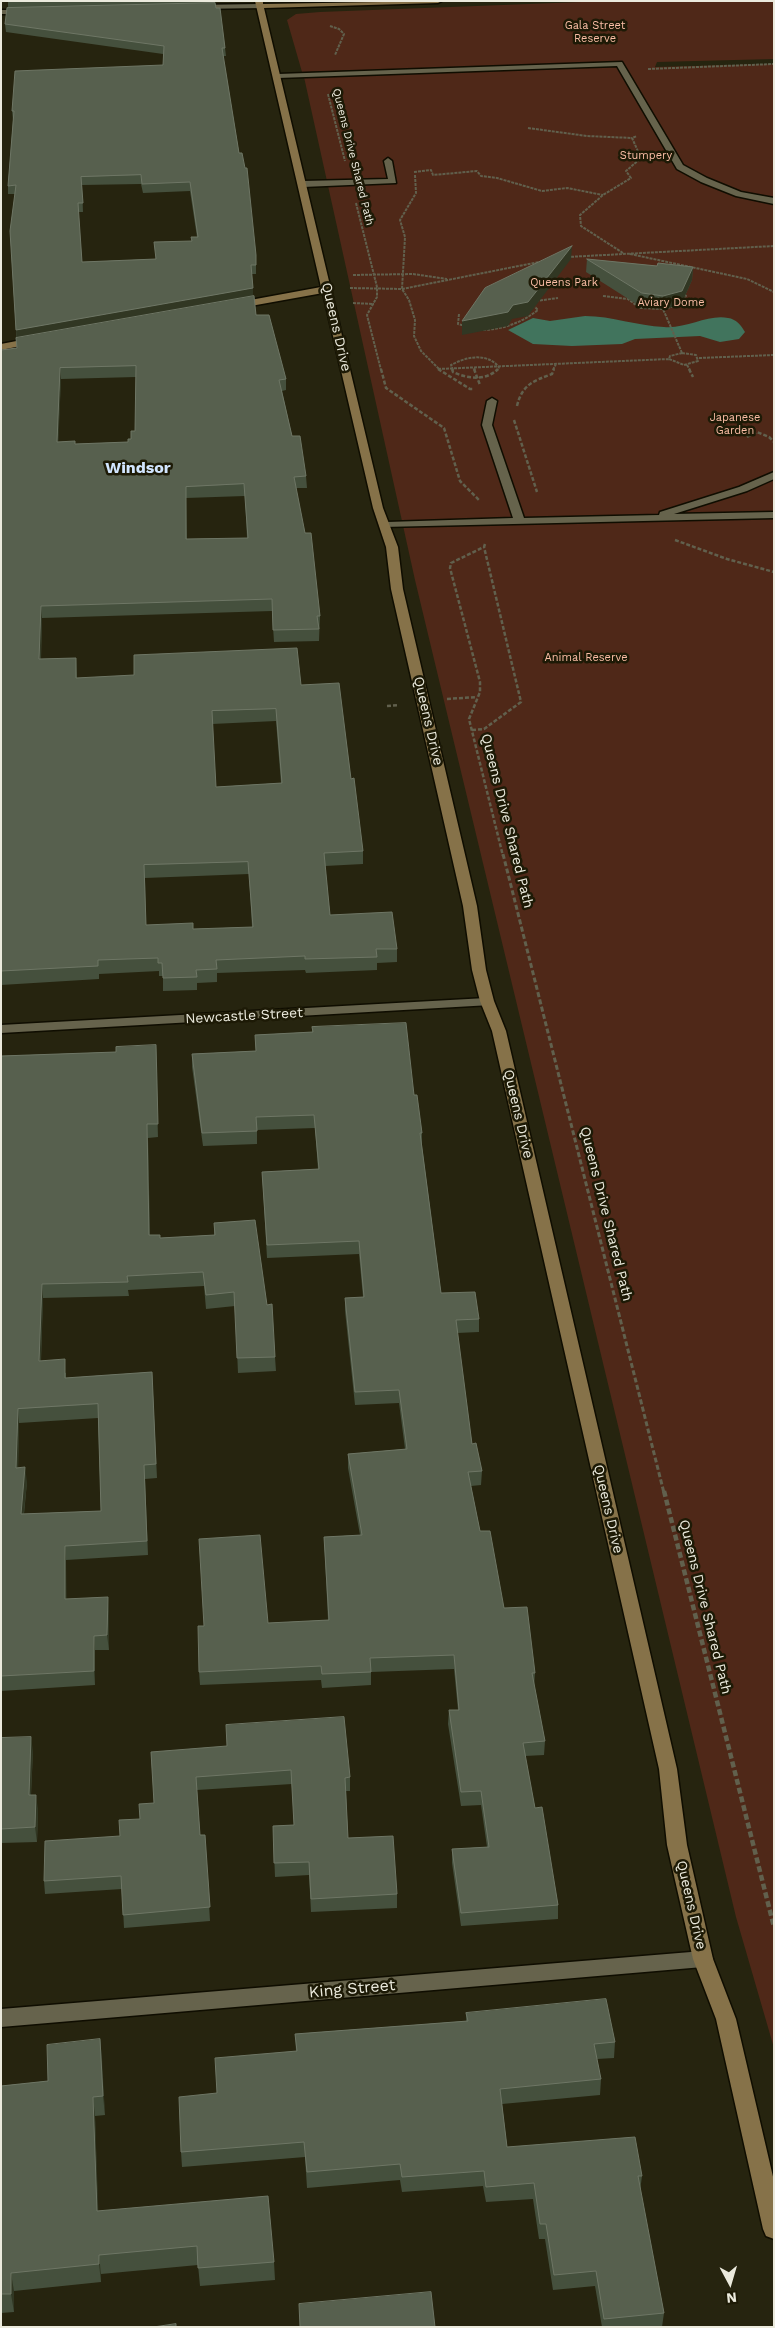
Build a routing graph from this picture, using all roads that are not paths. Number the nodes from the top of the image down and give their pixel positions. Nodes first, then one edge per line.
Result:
1 (438, 1) edge
2 (260, 3) edge
3 (186, 8) edge
4 (40, 11) edge
5 (1, 12) edge
6 (278, 76) junction
7 (389, 165) road end
8 (303, 184) junction
9 (774, 201) edge
10 (327, 289) junction
11 (226, 307) edge
12 (48, 338) edge
13 (1, 347) edge
14 (492, 401) dead end
15 (774, 475) edge
16 (774, 515) edge
17 (648, 519) junction
18 (519, 521) junction
19 (387, 525) junction
20 (486, 1002) junction
21 (1, 1029) edge
22 (703, 1960) junction
23 (1, 2018) edge
24 (774, 2229) edge

1 - 2 main road
2 - 3 street
2 - 6 main road, Queens Drive
4 - 5 street
6 - 8 main road, Queens Drive
6 - 9 street
7 - 8 street
8 - 10 main road, Queens Drive
10 - 11 main road
10 - 19 main road, Queens Drive
12 - 13 main road
14 - 18 street
15 - 17 street
16 - 17 street
17 - 18 street
18 - 19 street
19 - 20 main road, Queens Drive
20 - 21 street, Newcastle Street
20 - 22 main road, Queens Drive
22 - 23 street, King Street
22 - 24 main road, Queens Drive

